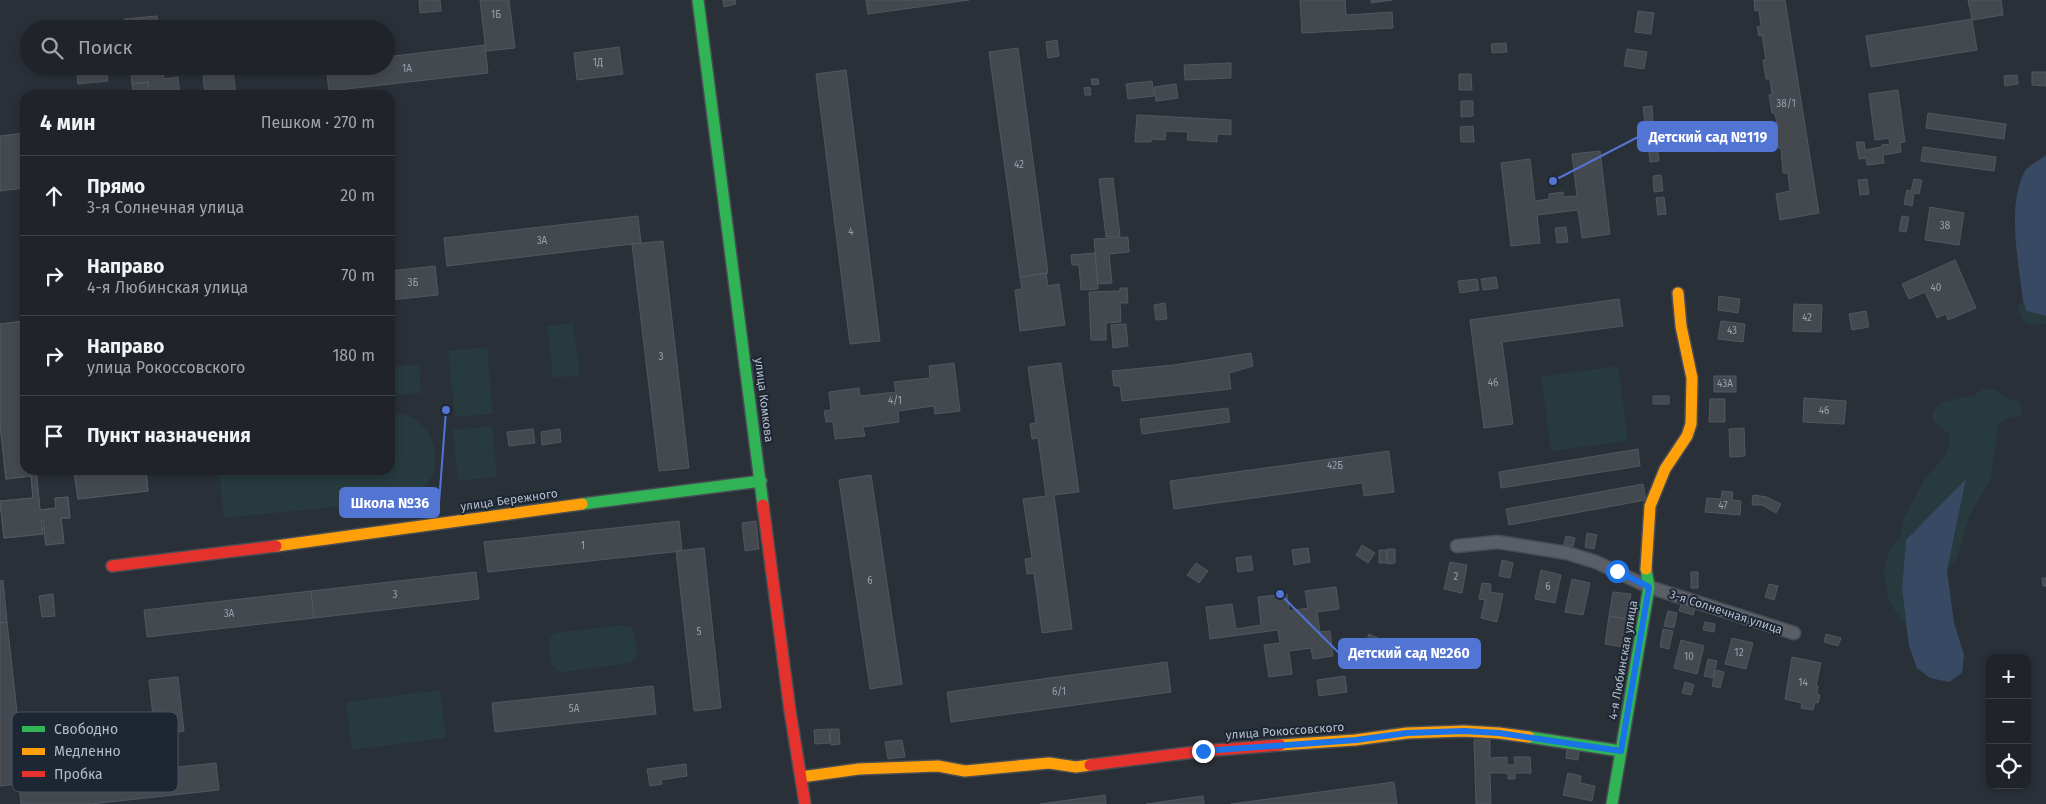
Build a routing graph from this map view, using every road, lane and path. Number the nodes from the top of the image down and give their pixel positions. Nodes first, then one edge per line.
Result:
1 (698, 0) edge
2 (1678, 292) dead end
3 (761, 481) junction
4 (1457, 546) dead end
5 (112, 566) dead end
6 (1649, 587) junction
7 (1794, 633) dead end
8 (1621, 751) junction
9 (801, 778) junction
10 (805, 804) edge
11 (1612, 804) edge

1 - 3 street, улица Комкова
2 - 6 street, 4-я Любинская улица
3 - 5 street, улица Бережного
3 - 9 street, улица Комкова
4 - 6 street, 3-я Солнечная улица
6 - 7 street, 3-я Солнечная улица
6 - 8 street, 4-я Любинская улица
8 - 9 street, улица Рокоссовского
8 - 11 street, 4-я Любинская улица
9 - 10 street, улица Комкова

